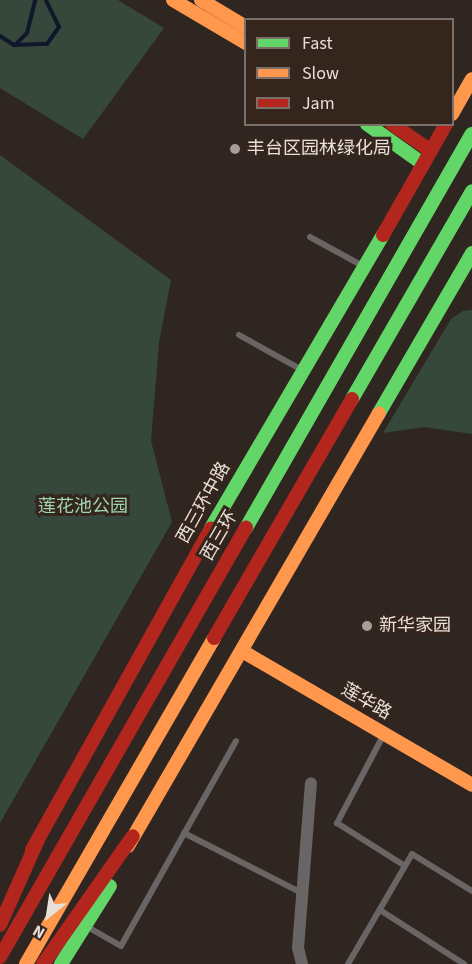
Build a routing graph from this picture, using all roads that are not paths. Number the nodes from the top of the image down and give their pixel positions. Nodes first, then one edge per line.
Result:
1 (173, 0) edge
2 (201, 0) edge
3 (244, 26) edge
4 (244, 42) edge
5 (472, 79) edge
6 (454, 112) edge
7 (370, 126) edge
8 (395, 126) edge
9 (445, 126) edge
10 (472, 134) edge
11 (431, 151) junction
12 (423, 164) junction
13 (472, 191) edge
14 (310, 237) dead end
15 (472, 253) edge
16 (364, 267) junction
17 (472, 280) edge
18 (456, 282) junction
19 (239, 335) dead end
20 (305, 371) junction
21 (242, 651) junction
22 (384, 734) junction
23 (236, 741) dead end
24 (311, 784) dead end
25 (472, 785) edge
26 (184, 833) junction
27 (133, 836) junction
28 (37, 842) junction
29 (405, 866) junction
30 (472, 891) edge
31 (302, 893) junction
32 (0, 902) edge
33 (380, 910) junction
34 (0, 925) edge
35 (86, 926) junction
36 (0, 957) edge
37 (26, 964) edge
38 (43, 964) edge
39 (61, 964) edge
40 (302, 964) edge
41 (348, 964) edge
42 (464, 964) edge

1 - 4 main road
2 - 3 main road
5 - 6 main road
7 - 12 main road
8 - 11 main road
9 - 11 main road, 西三环中路
10 - 36 main road, 西三环
11 - 12 main road, 西三环中路
12 - 16 main road, 西三环中路
13 - 37 main road
14 - 16 lane
15 - 18 main road
16 - 20 main road, 西三环中路
17 - 18 main road
18 - 21 main road
19 - 20 lane
20 - 28 main road, 西三环中路
21 - 22 main road, 莲华路
21 - 27 main road
22 - 25 main road, 莲华路
22 - 29 lane
23 - 26 lane
24 - 31 street
26 - 31 lane
26 - 35 lane
27 - 35 main road
27 - 38 main road
28 - 32 main road, 西三环中路
28 - 34 main road
29 - 30 lane
29 - 33 lane
31 - 40 street
33 - 41 lane
33 - 42 lane
35 - 39 main road

